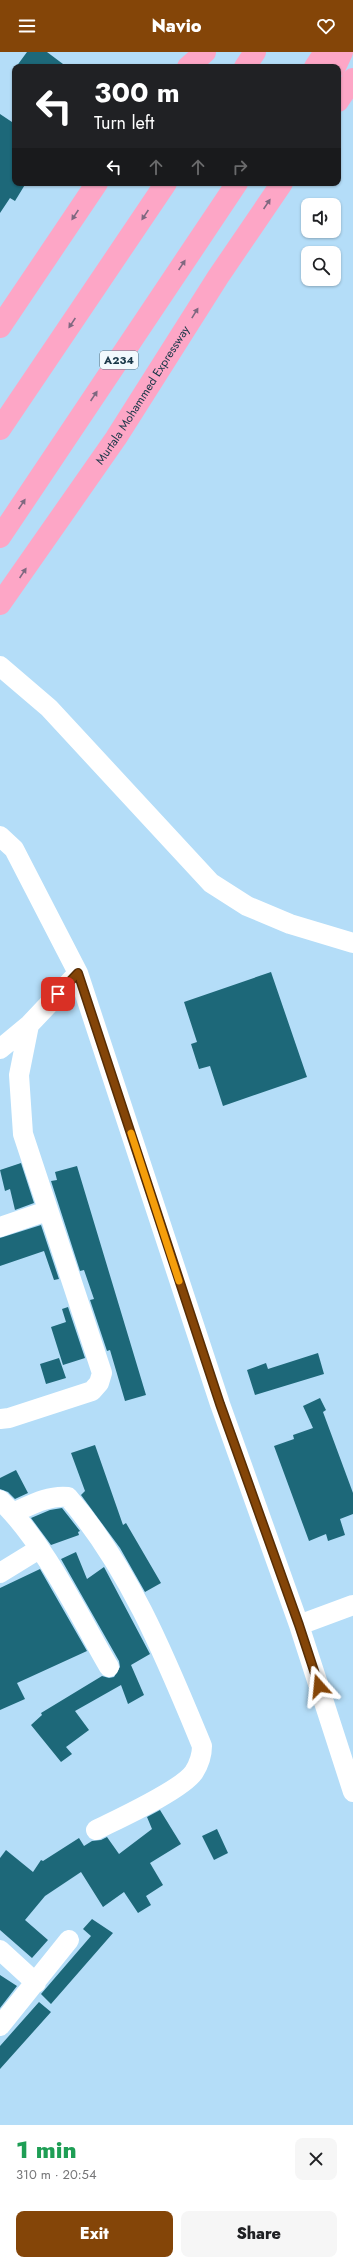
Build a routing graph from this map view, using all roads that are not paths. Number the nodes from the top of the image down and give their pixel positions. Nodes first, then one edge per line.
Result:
1 (185, 52) edge
2 (205, 52) edge
3 (255, 52) edge
4 (325, 52) edge
5 (342, 52) edge
6 (177, 64) edge
7 (191, 64) edge
8 (247, 64) edge
9 (317, 64) edge
10 (336, 64) edge
11 (353, 79) edge
12 (341, 97) edge
13 (95, 186) edge
14 (164, 186) edge
15 (235, 186) edge
16 (280, 186) edge
17 (0, 327) edge
18 (0, 429) edge
19 (0, 537) edge
20 (0, 604) edge
21 (0, 666) edge
22 (0, 836) edge
23 (353, 943) edge
24 (78, 973) junction
25 (29, 1025) junction
26 (0, 1049) edge
27 (48, 1211) junction
28 (0, 1227) edge
29 (0, 1419) edge
30 (6, 1506) edge
31 (39, 1549) junction
32 (0, 1573) edge
33 (353, 1605) edge
34 (299, 1625) junction
35 (110, 1667) dead end
36 (353, 1792) edge
37 (96, 1830) dead end
38 (69, 1940) dead end
39 (0, 1950) edge
40 (36, 1983) junction
41 (0, 2026) edge

1 - 6 highway
2 - 7 highway
3 - 8 highway
4 - 9 highway
5 - 10 highway
11 - 12 highway
13 -> 17 highway
14 -> 18 highway
19 -> 15 highway, A234
20 -> 16 highway, Murtala Mohammed Expressway
21 - 23 street
22 - 24 street
24 - 25 street
24 - 34 street
25 - 26 street
25 - 27 street
27 - 28 street
27 - 29 street
30 - 31 street
30 - 37 street
31 - 32 street
31 - 35 street
33 - 34 street
34 - 36 street
38 - 40 street
39 - 40 street
40 - 41 street

